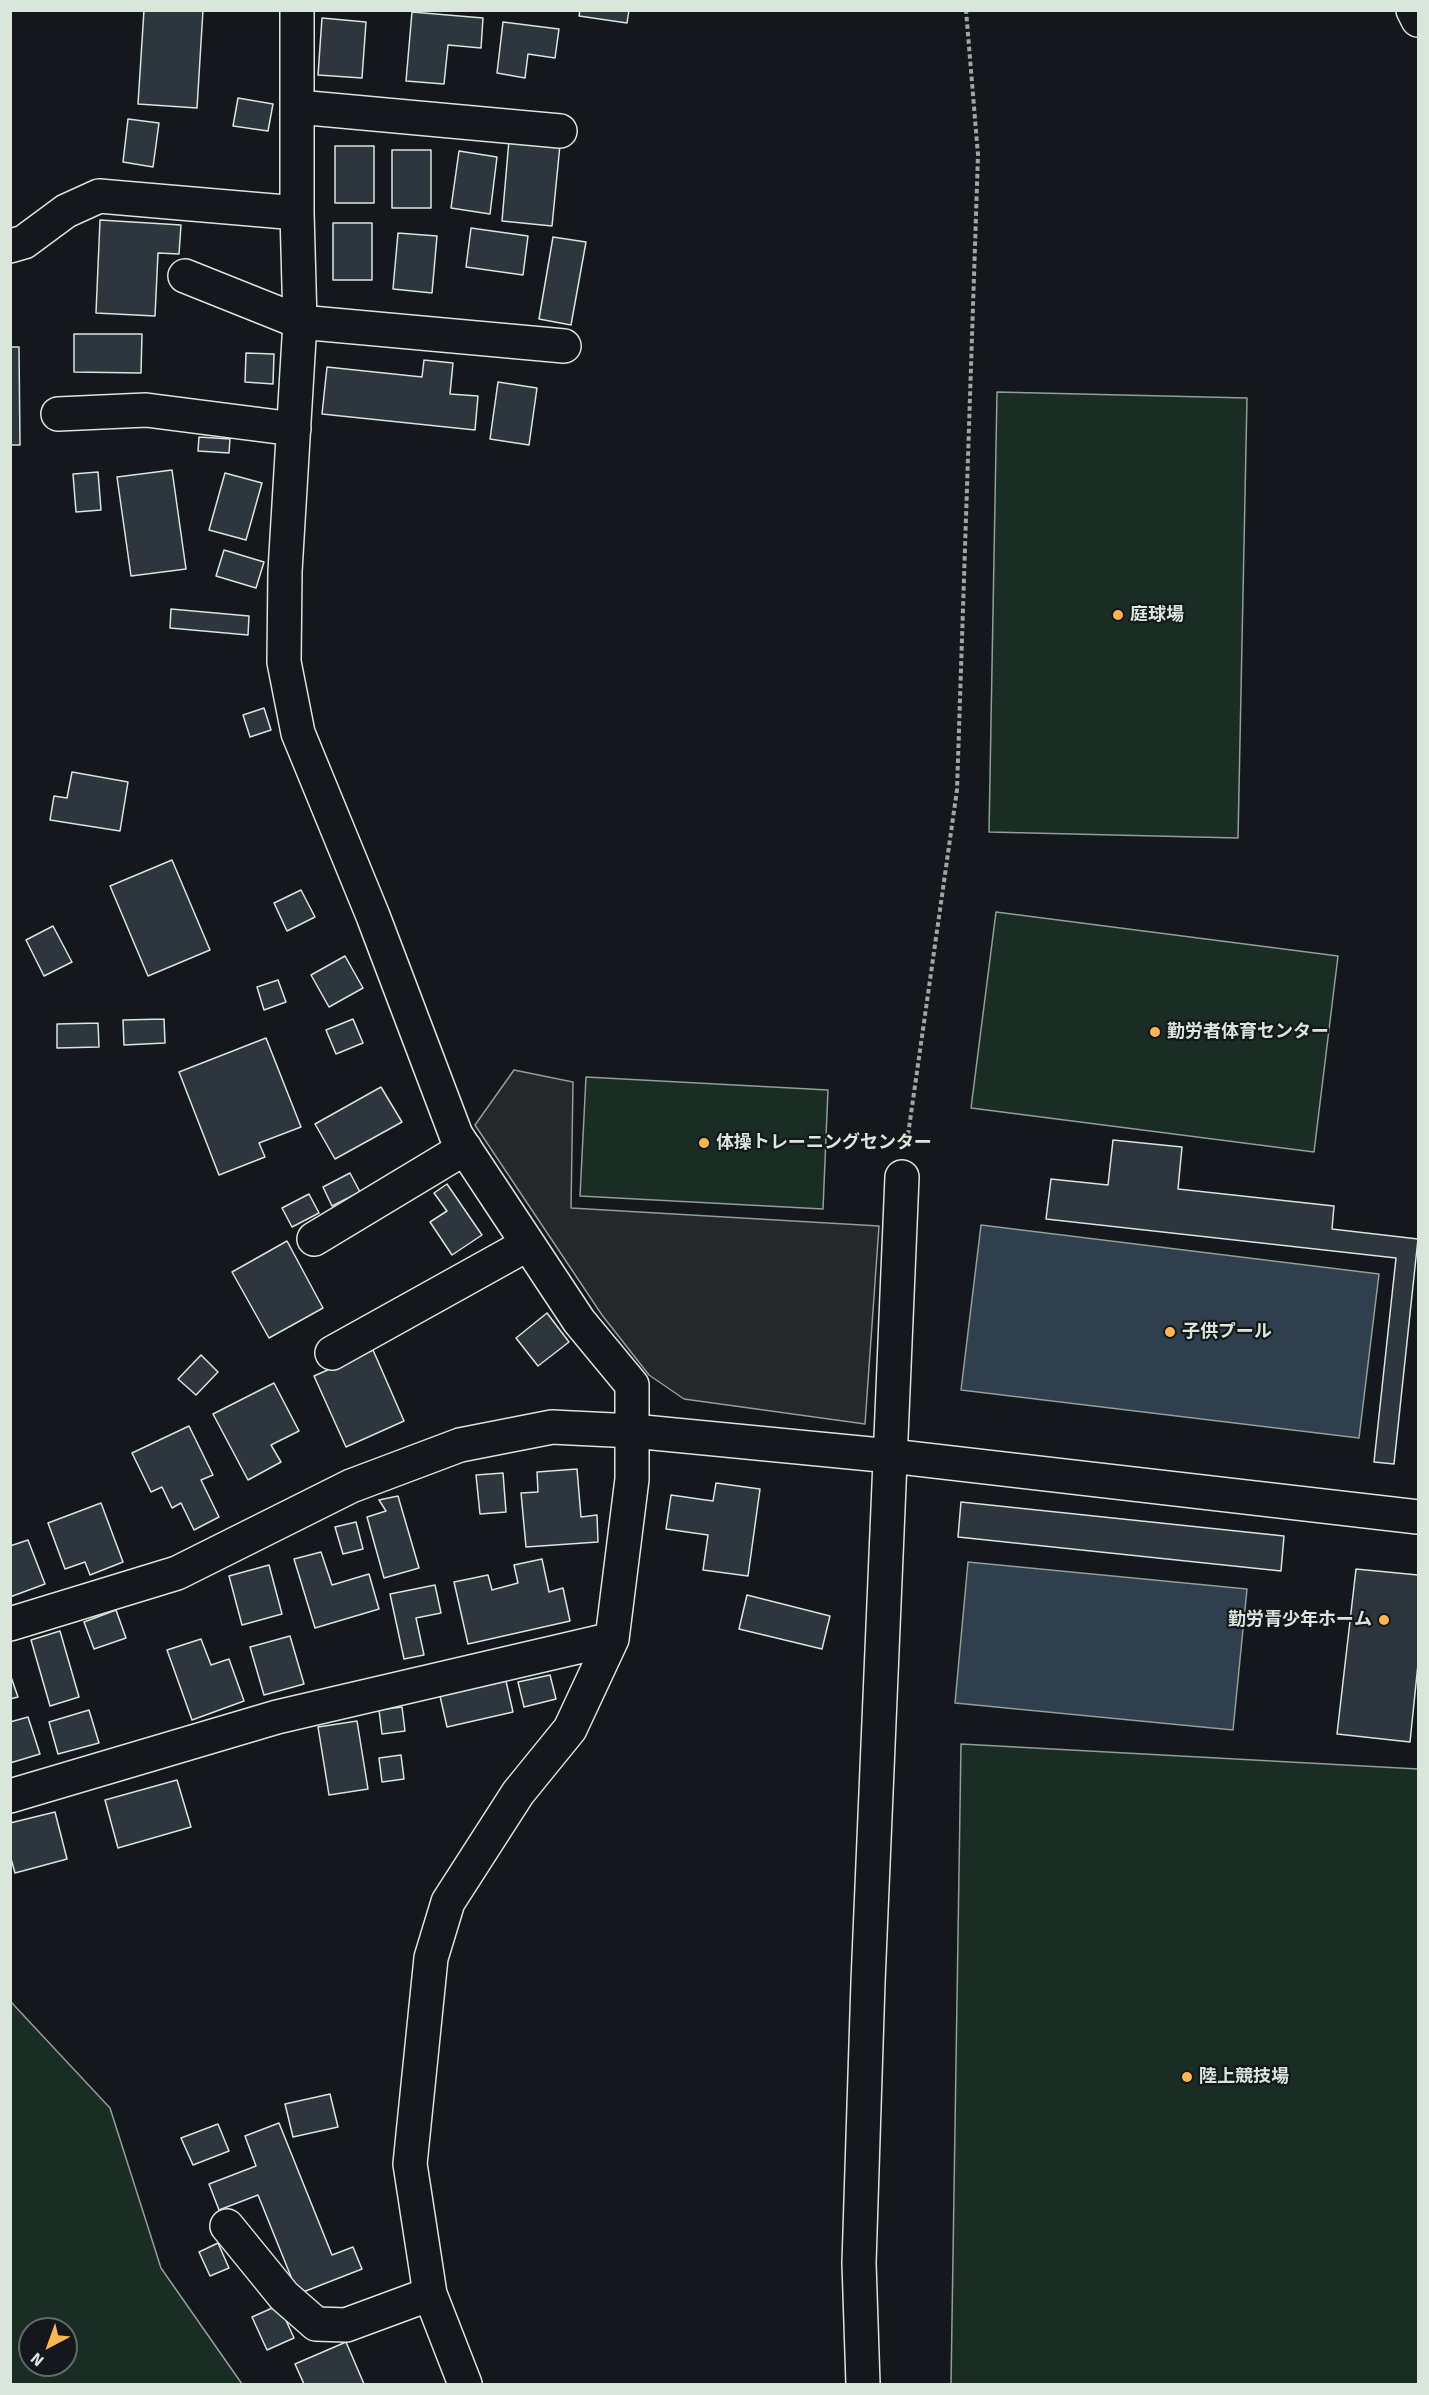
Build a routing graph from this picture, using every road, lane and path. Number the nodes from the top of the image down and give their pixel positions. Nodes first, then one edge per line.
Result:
1 (297, 10) edge
2 (966, 10) edge
3 (1413, 10) edge
4 (1419, 20) edge
5 (298, 107) junction
6 (560, 130) dead end
7 (297, 213) junction
8 (10, 246) edge
9 (185, 276) dead end
10 (300, 322) junction
11 (564, 346) dead end
12 (58, 414) dead end
13 (294, 429) junction
14 (465, 1148) junction
15 (902, 1177) joint
16 (314, 1239) dead end
17 (528, 1244) junction
18 (332, 1353) dead end
19 (633, 1431) junction
20 (891, 1455) junction
21 (1419, 1517) edge
22 (10, 1624) edge
23 (612, 1639) junction
24 (10, 1796) edge
25 (227, 2226) dead end
26 (430, 2294) junction
27 (465, 2385) edge
28 (863, 2385) edge

1 - 5 street
2 - 15 path
3 - 4 street
5 - 6 street
5 - 7 street
7 - 8 street
7 - 10 street
9 - 10 street
10 - 11 street
10 - 13 street
12 - 13 street
13 - 14 street
14 - 16 street
14 - 17 street
15 - 20 street
17 - 18 street
17 - 19 street
19 - 20 street
19 - 22 street
19 - 23 street
20 - 21 street
20 - 28 street
23 - 24 street
23 - 26 street
25 - 26 street
26 - 27 street

